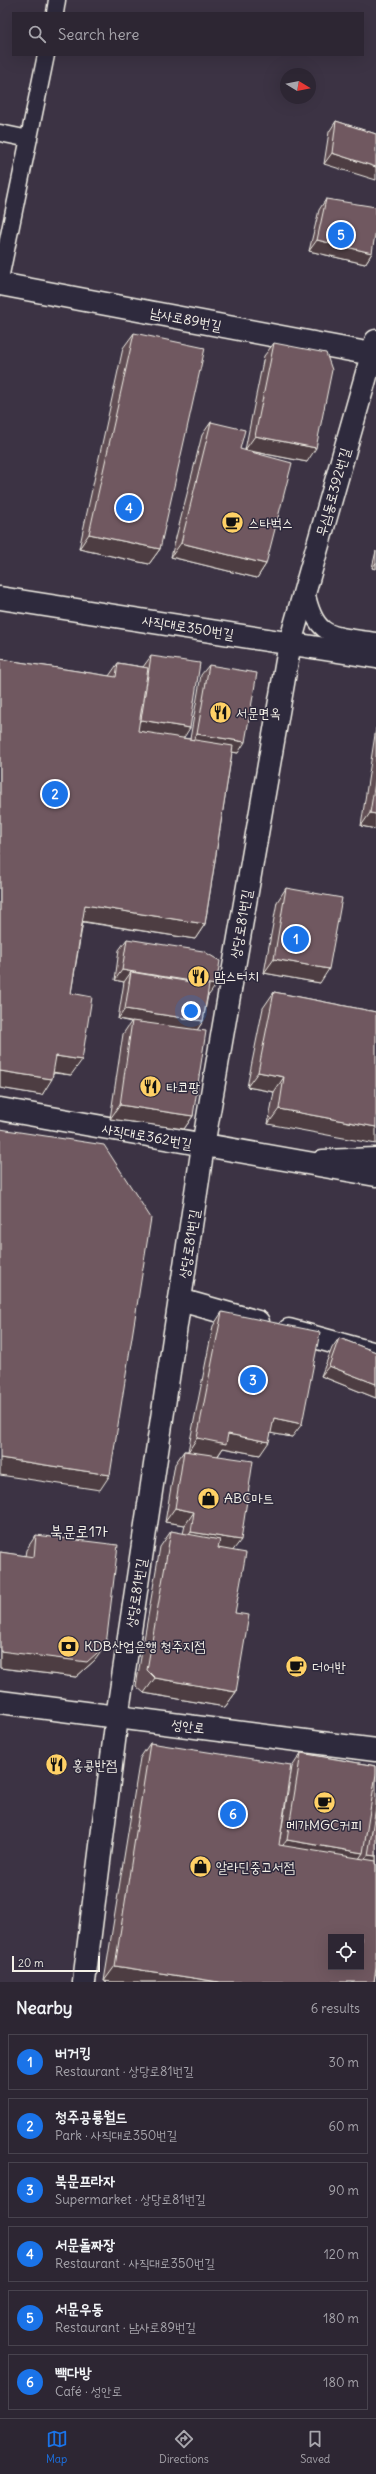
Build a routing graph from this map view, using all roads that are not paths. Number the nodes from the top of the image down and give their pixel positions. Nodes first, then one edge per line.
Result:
1 (57, 0) edge
2 (55, 12) edge
3 (46, 56) edge
4 (0, 133) edge
5 (29, 139) junction
6 (0, 279) edge
7 (0, 284) edge
8 (374, 348) edge
9 (305, 589) junction
10 (0, 598) edge
11 (376, 641) edge
12 (290, 643) junction
13 (376, 657) edge
14 (0, 1109) edge
15 (203, 1146) junction
16 (376, 1159) edge
17 (294, 1161) junction
18 (376, 1175) edge
19 (180, 1300) junction
20 (376, 1354) edge
21 (0, 1702) edge
22 (117, 1716) junction
23 (376, 1750) edge
24 (84, 1982) edge

1 - 2 lane
3 - 5 lane
4 - 5 lane
5 - 6 lane
7 - 8 street, 남사로89번길
8 - 9 street, 무심동로392번길
9 - 11 lane
9 - 12 street, 무심동로392번길
10 - 12 street, 사직대로350번길
12 - 13 street, 사직대로350번길
12 - 15 street, 상당로81번길
14 - 15 street, 사직대로362번길
15 - 17 street, 사직대로362번길
15 - 19 street, 상당로81번길
16 - 17 street, 사직대로362번길
17 - 18 street, 사직대로362번길
19 - 20 street
19 - 22 street, 상당로81번길
21 - 22 street, 성안로
22 - 23 street, 성안로
22 - 24 street, 상당로81번길

